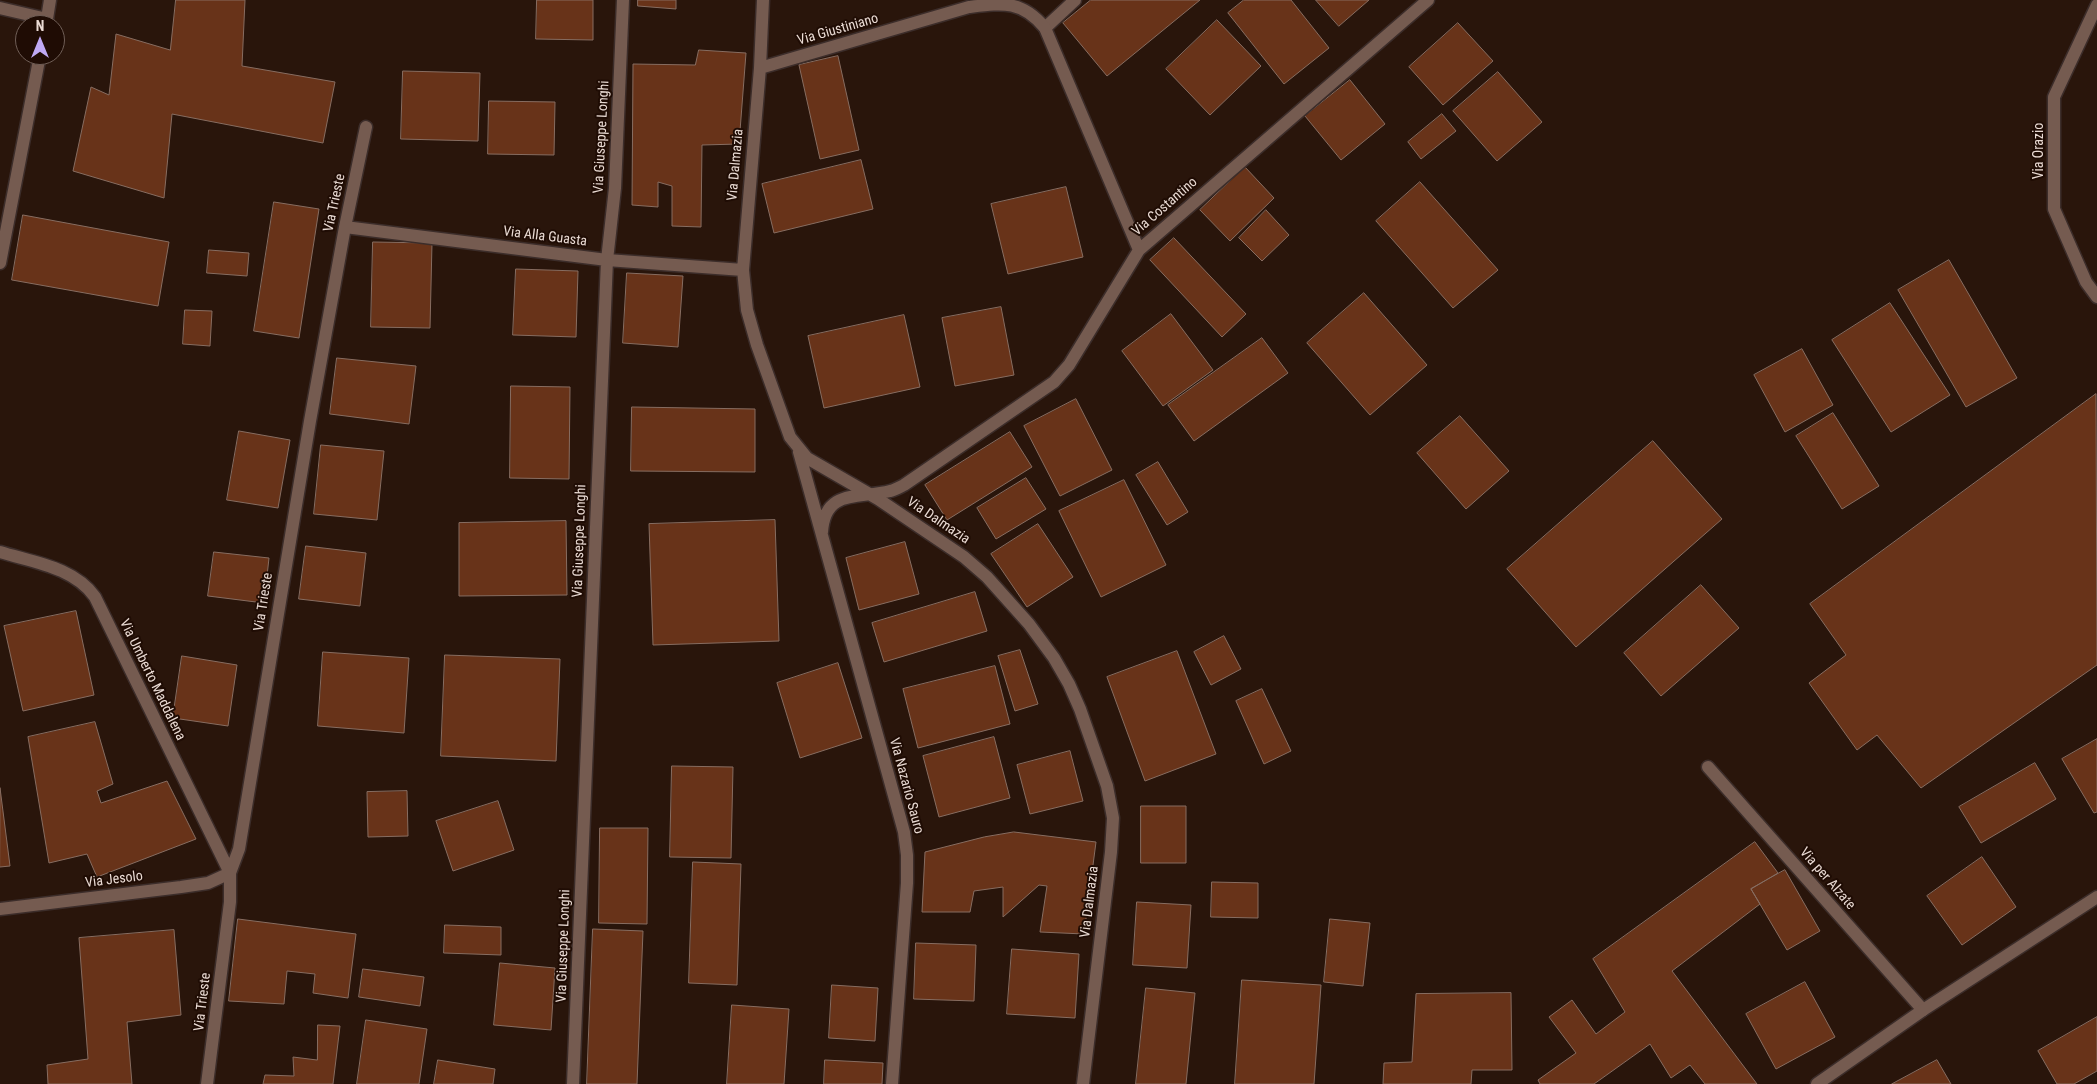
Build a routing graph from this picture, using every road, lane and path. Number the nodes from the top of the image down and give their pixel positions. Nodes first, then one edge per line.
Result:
1 (50, 0) edge
2 (623, 0) edge
3 (763, 0) edge
4 (1075, 0) edge
5 (1428, 0) edge
6 (1012, 3) edge
7 (2097, 5) edge
8 (0, 8) edge
9 (24, 15) edge
10 (48, 15) edge
11 (1045, 28) junction
12 (38, 65) edge
13 (760, 68) junction
14 (366, 127) dead end
15 (345, 226) junction
16 (1139, 250) junction
17 (607, 260) junction
18 (0, 263) edge
19 (743, 270) junction
20 (2097, 297) edge
21 (799, 450) junction
22 (867, 493) junction
23 (822, 532) junction
24 (0, 552) edge
25 (1708, 767) dead end
26 (230, 873) junction
27 (2097, 897) edge
28 (0, 909) edge
29 (1923, 1010) junction
30 (207, 1084) edge
31 (574, 1084) edge
32 (892, 1084) edge
33 (1083, 1084) edge
34 (1817, 1084) edge

1 - 10 street
2 - 17 street, Via Giuseppe Longhi
3 - 13 street, Via Dalmazia
4 - 11 street
5 - 16 street, Via Costantino
6 - 11 street, Via Giustiniano
6 - 13 street, Via Giustiniano
7 - 20 street, Via Orazio
8 - 9 street
11 - 16 street, Via Giustiniano
12 - 18 street
13 - 19 street, Via Dalmazia
14 - 15 street, Via Trieste
15 - 17 street, Via Alla Guasta
15 - 26 street, Via Trieste
16 - 22 street, Via Costantino
17 - 19 street, Via Alla Guasta
17 - 31 street, Via Giuseppe Longhi
19 - 21 street, Via Dalmazia
21 - 22 street, Via Dalmazia
21 - 23 street, Via Nazario Sauro
22 - 23 street
22 - 33 street, Via Dalmazia
23 - 32 street, Via Nazario Sauro
24 - 26 street, Via Umberto Maddalena
25 - 29 street, Via per Alzate
26 - 28 street, Via Jesolo
26 - 30 street, Via Trieste
27 - 29 street
29 - 34 street

